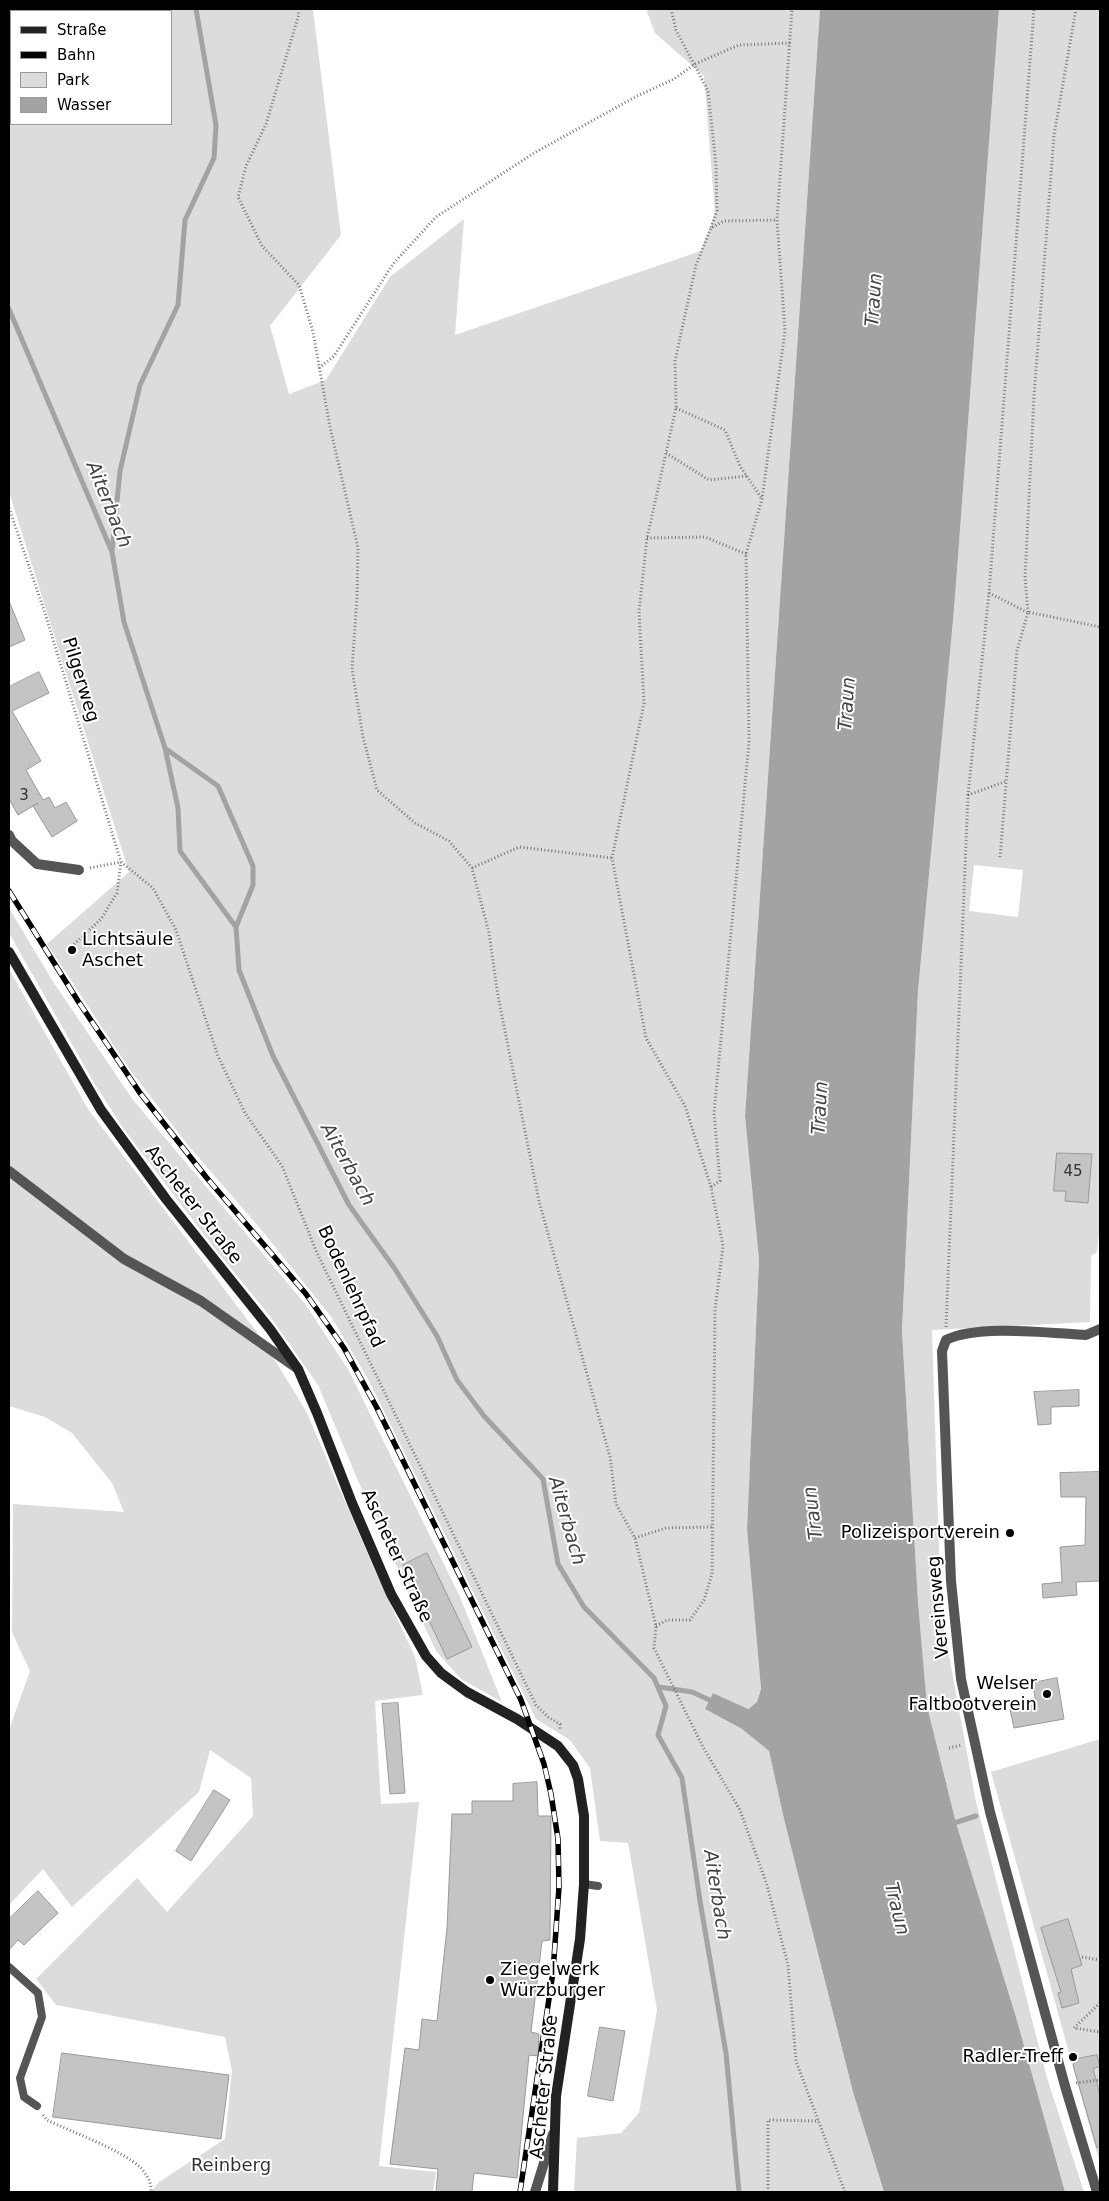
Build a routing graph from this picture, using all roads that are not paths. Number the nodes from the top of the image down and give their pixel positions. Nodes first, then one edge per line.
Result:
1 (9, 835) edge
2 (79, 870) road end
3 (9, 952) edge
4 (9, 1171) edge
5 (1100, 1329) edge
6 (298, 1370) junction
7 (584, 1884) junction
8 (598, 1886) dead end
9 (9, 1967) edge
10 (37, 2106) road end
11 (553, 2134) junction
12 (535, 2192) edge
13 (552, 2192) edge
14 (1097, 2192) edge

1 - 2 street
3 - 6 main road, Ascheter Straße
4 - 6 street
5 - 14 street, Vereinsweg
6 - 7 main road, Ascheter Straße
7 - 8 lane
7 - 11 main road, Ascheter Straße
9 - 10 lane
11 - 12 street
11 - 13 main road, Ascheter Straße

